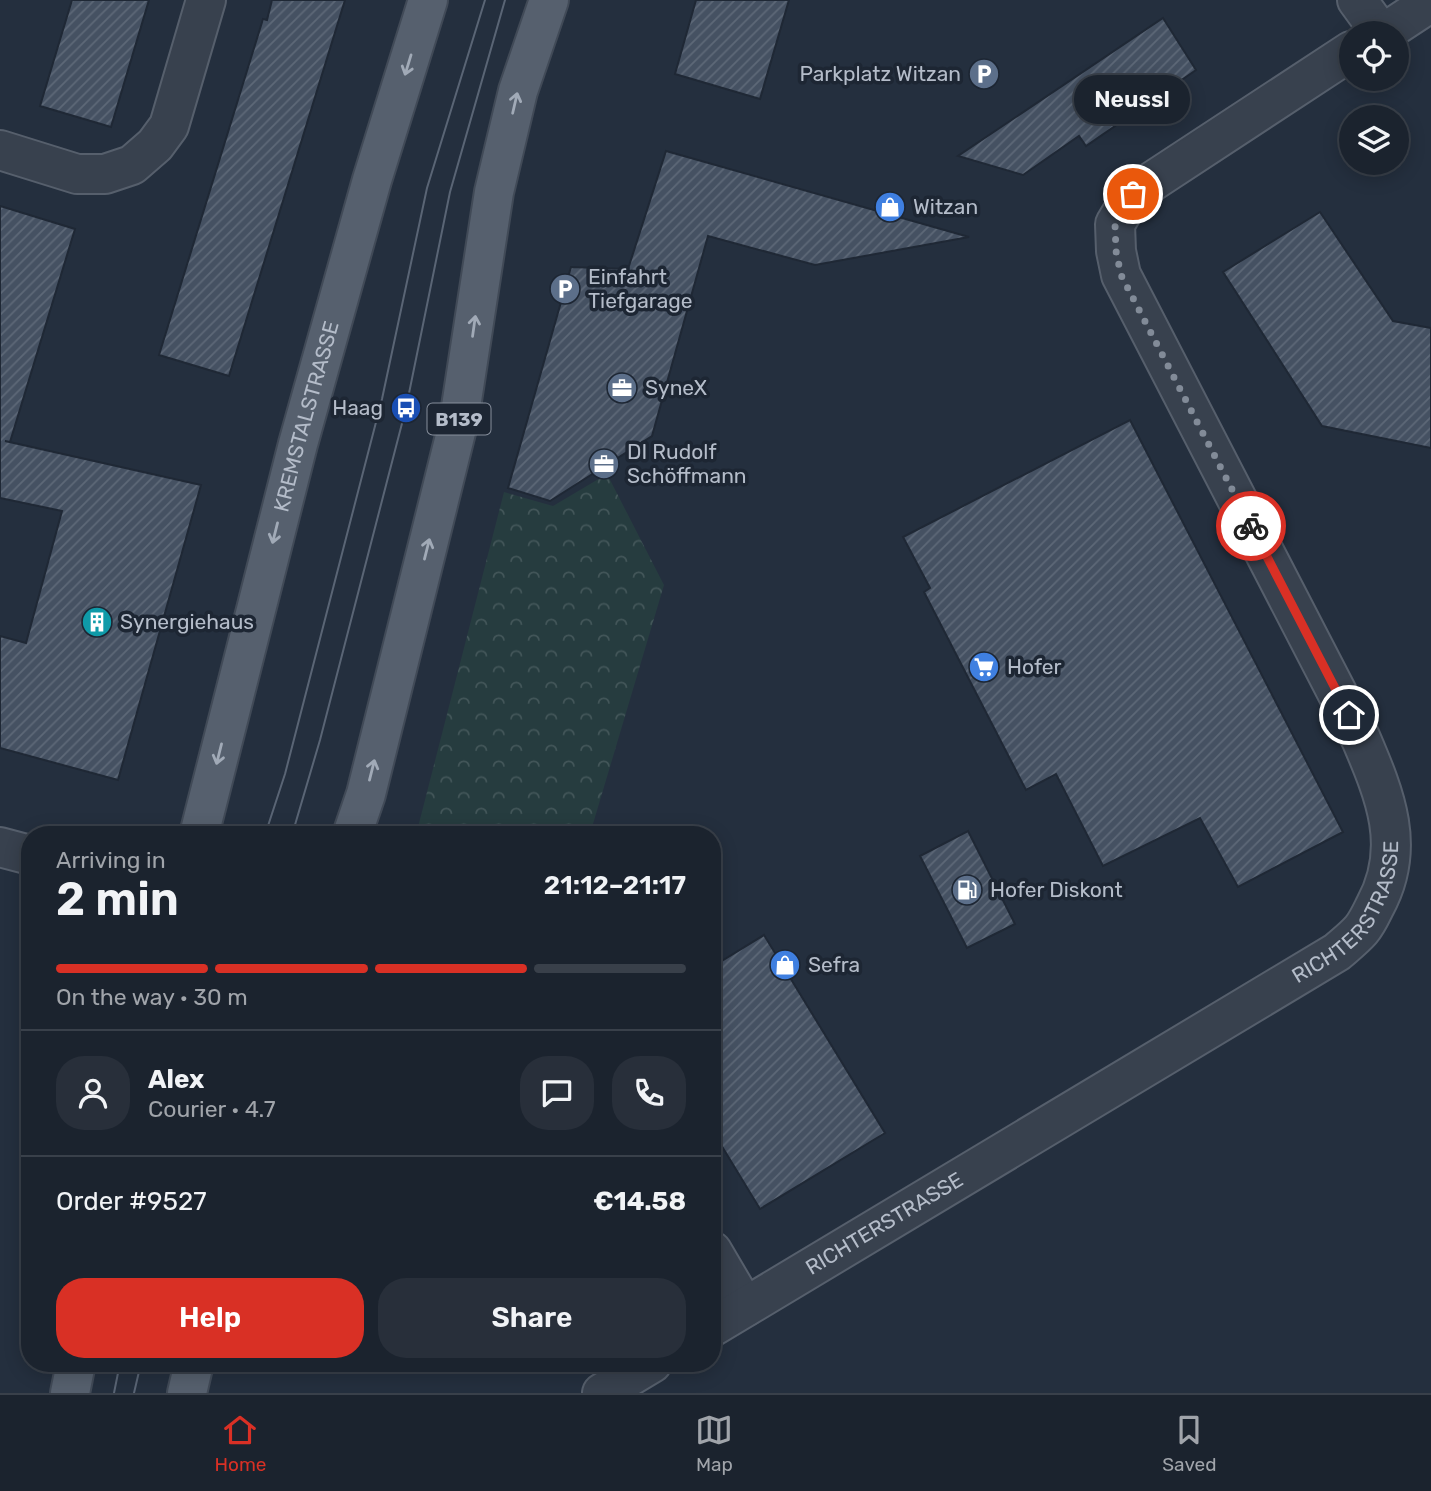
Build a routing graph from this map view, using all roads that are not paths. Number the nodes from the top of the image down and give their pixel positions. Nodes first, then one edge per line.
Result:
1 (206, 0) edge
2 (428, 0) edge
3 (549, 0) edge
4 (1357, 0) edge
5 (1431, 2) edge
6 (1374, 21) edge
7 (1402, 21) edge
8 (1339, 59) edge
9 (0, 149) edge
10 (201, 826) edge
11 (355, 826) edge
12 (0, 847) edge
13 (21, 853) edge
14 (721, 1266) edge
15 (745, 1307) junction
16 (721, 1322) edge
17 (74, 1372) edge
18 (192, 1372) edge
19 (637, 1372) edge
20 (70, 1393) edge
21 (187, 1393) edge
22 (602, 1393) edge

1 - 9 street
2 -> 10 main road, KREMSTALSTRASSE
11 -> 3 main road, B139
4 - 6 street
5 - 7 street
8 - 15 street, RICHTERSTRASSE
12 - 13 street
14 - 15 street
15 - 16 street, RICHTERSTRASSE
17 - 20 main road
18 - 21 main road
19 - 22 street

